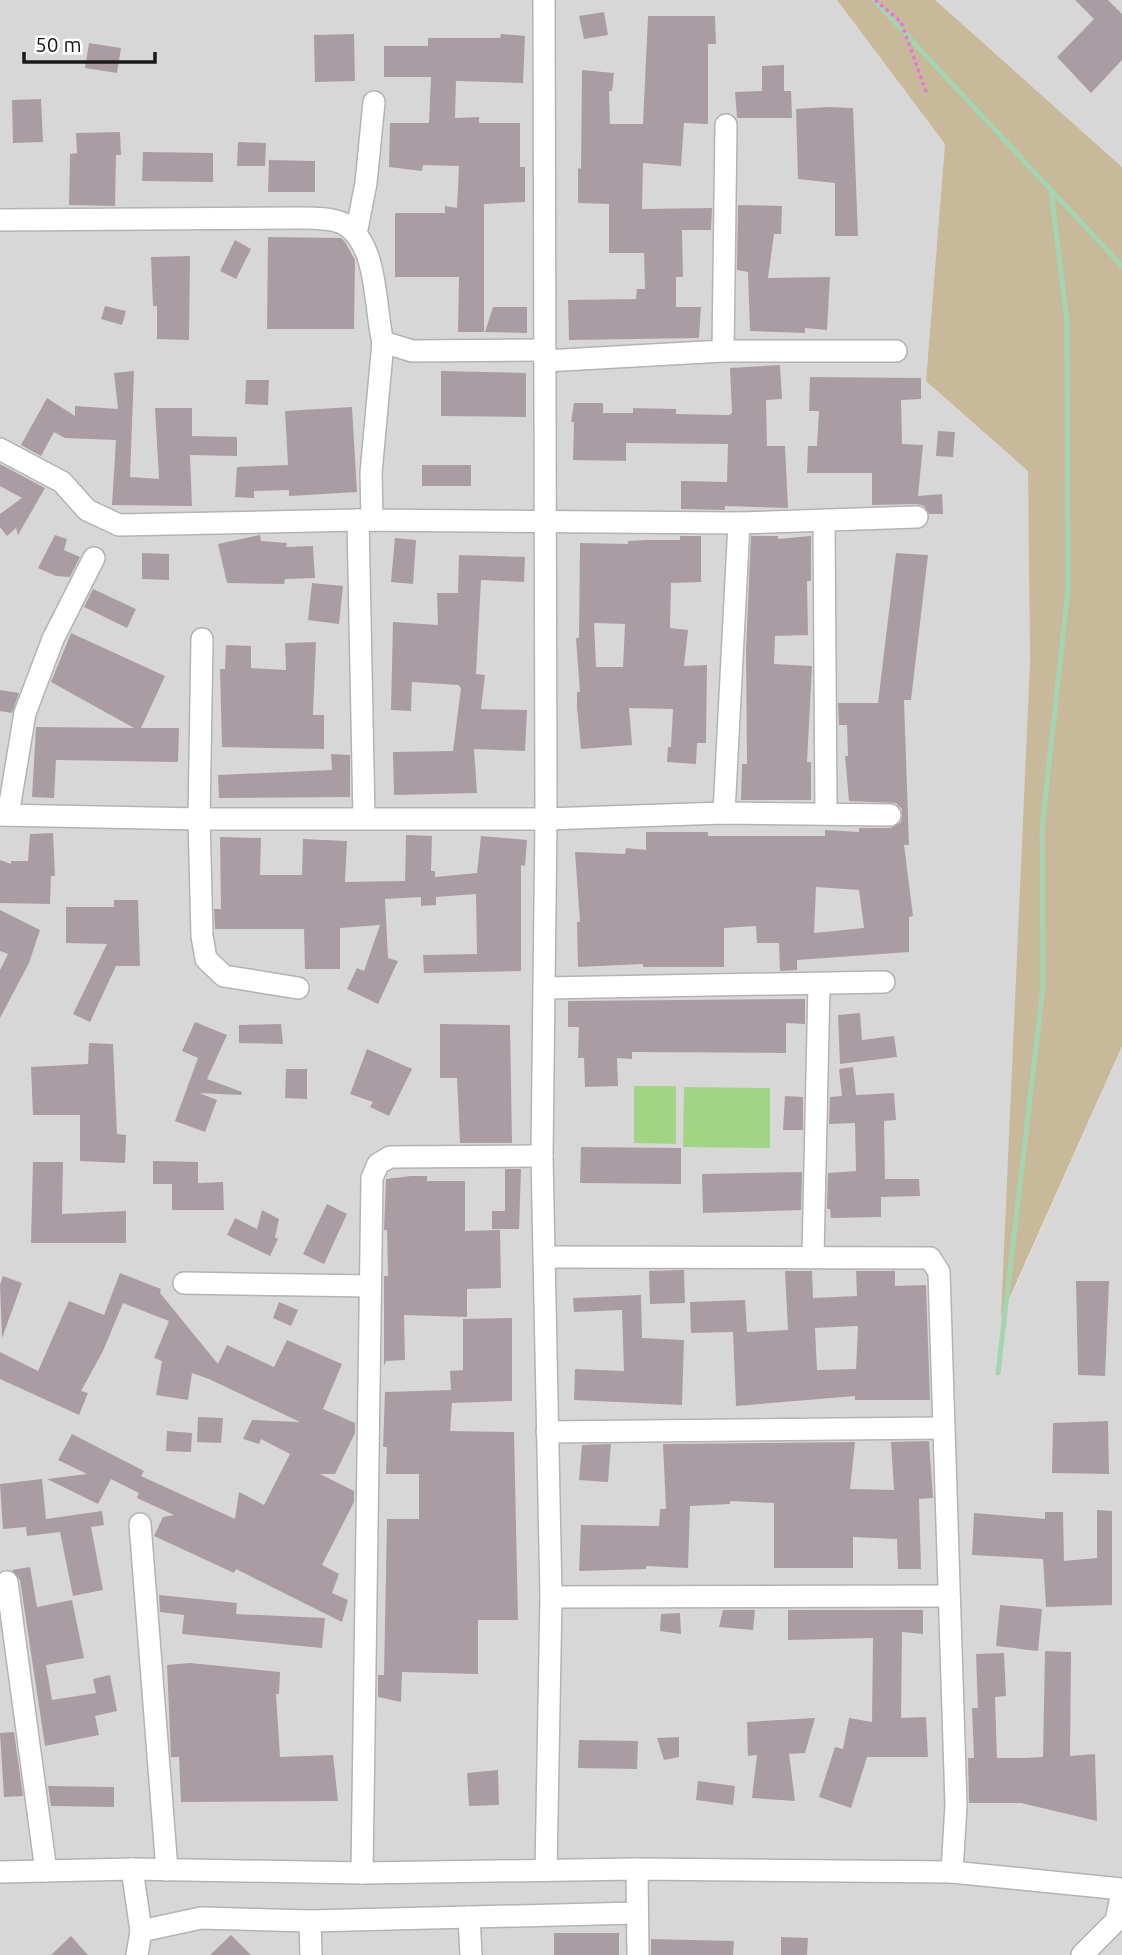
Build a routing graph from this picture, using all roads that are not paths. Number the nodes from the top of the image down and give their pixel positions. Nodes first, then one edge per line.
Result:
1 (544, 0) edge
2 (374, 102) dead end
3 (726, 125) dead end
4 (0, 220) edge
5 (356, 234) junction
6 (383, 342) junction
7 (723, 351) junction
8 (895, 351) dead end
9 (545, 356) junction
10 (0, 449) edge
11 (917, 517) dead end
12 (365, 520) junction
13 (546, 520) junction
14 (824, 520) junction
15 (739, 523) junction
16 (94, 558) dead end
17 (202, 639) dead end
18 (724, 813) junction
19 (825, 814) junction
20 (4, 815) edge
21 (890, 815) dead end
22 (364, 818) junction
23 (199, 819) junction
24 (546, 819) junction
25 (884, 982) dead end
26 (818, 985) junction
27 (298, 988) dead end
28 (544, 988) junction
29 (542, 1156) junction
30 (813, 1256) junction
31 (546, 1257) junction
32 (184, 1283) dead end
33 (370, 1286) junction
34 (942, 1428) junction
35 (547, 1432) junction
36 (140, 1524) dead end
37 (7, 1582) dead end
38 (948, 1596) junction
39 (551, 1597) junction
40 (132, 1869) junction
41 (636, 1869) junction
42 (167, 1870) junction
43 (547, 1870) junction
44 (46, 1871) junction
45 (951, 1871) junction
46 (0, 1872) edge
47 (362, 1873) junction
48 (1122, 1890) edge
49 (636, 1913) junction
50 (470, 1917) junction
51 (310, 1921) junction
52 (1119, 1922) edge
53 (141, 1931) junction
54 (137, 1955) edge
55 (311, 1955) edge
56 (471, 1955) edge
57 (638, 1955) edge
58 (1082, 1955) edge

1 - 9 street
2 - 5 street
3 - 7 street
4 - 5 street
5 - 6 street
6 - 9 street
6 - 12 street
7 - 8 street
7 - 9 street
9 - 13 street
10 - 12 street
11 - 14 street
12 - 13 street
12 - 22 street
13 - 15 street
13 - 24 street
14 - 15 street
14 - 19 street
15 - 18 street
16 - 20 street
17 - 23 street
18 - 19 street
18 - 24 street
19 - 21 street
20 - 23 street
22 - 23 street
22 - 24 street
23 - 27 street
24 - 28 street
25 - 26 street
26 - 28 street
26 - 30 street
28 - 29 street
29 - 31 street
29 - 33 street
30 - 31 street
30 - 34 street
31 - 35 street
32 - 33 street
33 - 47 street
34 - 35 street
34 - 38 street
35 - 39 street
36 - 42 street
37 - 44 street
38 - 39 street
38 - 45 street
39 - 43 street
40 - 42 street
40 - 44 street
40 - 53 street
41 - 43 street
41 - 45 street
41 - 49 street
42 - 47 street
43 - 47 street
44 - 46 street
45 - 48 street
48 - 52 street
49 - 50 street
49 - 57 street
50 - 51 street
50 - 56 street
51 - 53 street
51 - 55 street
52 - 58 street
53 - 54 street

